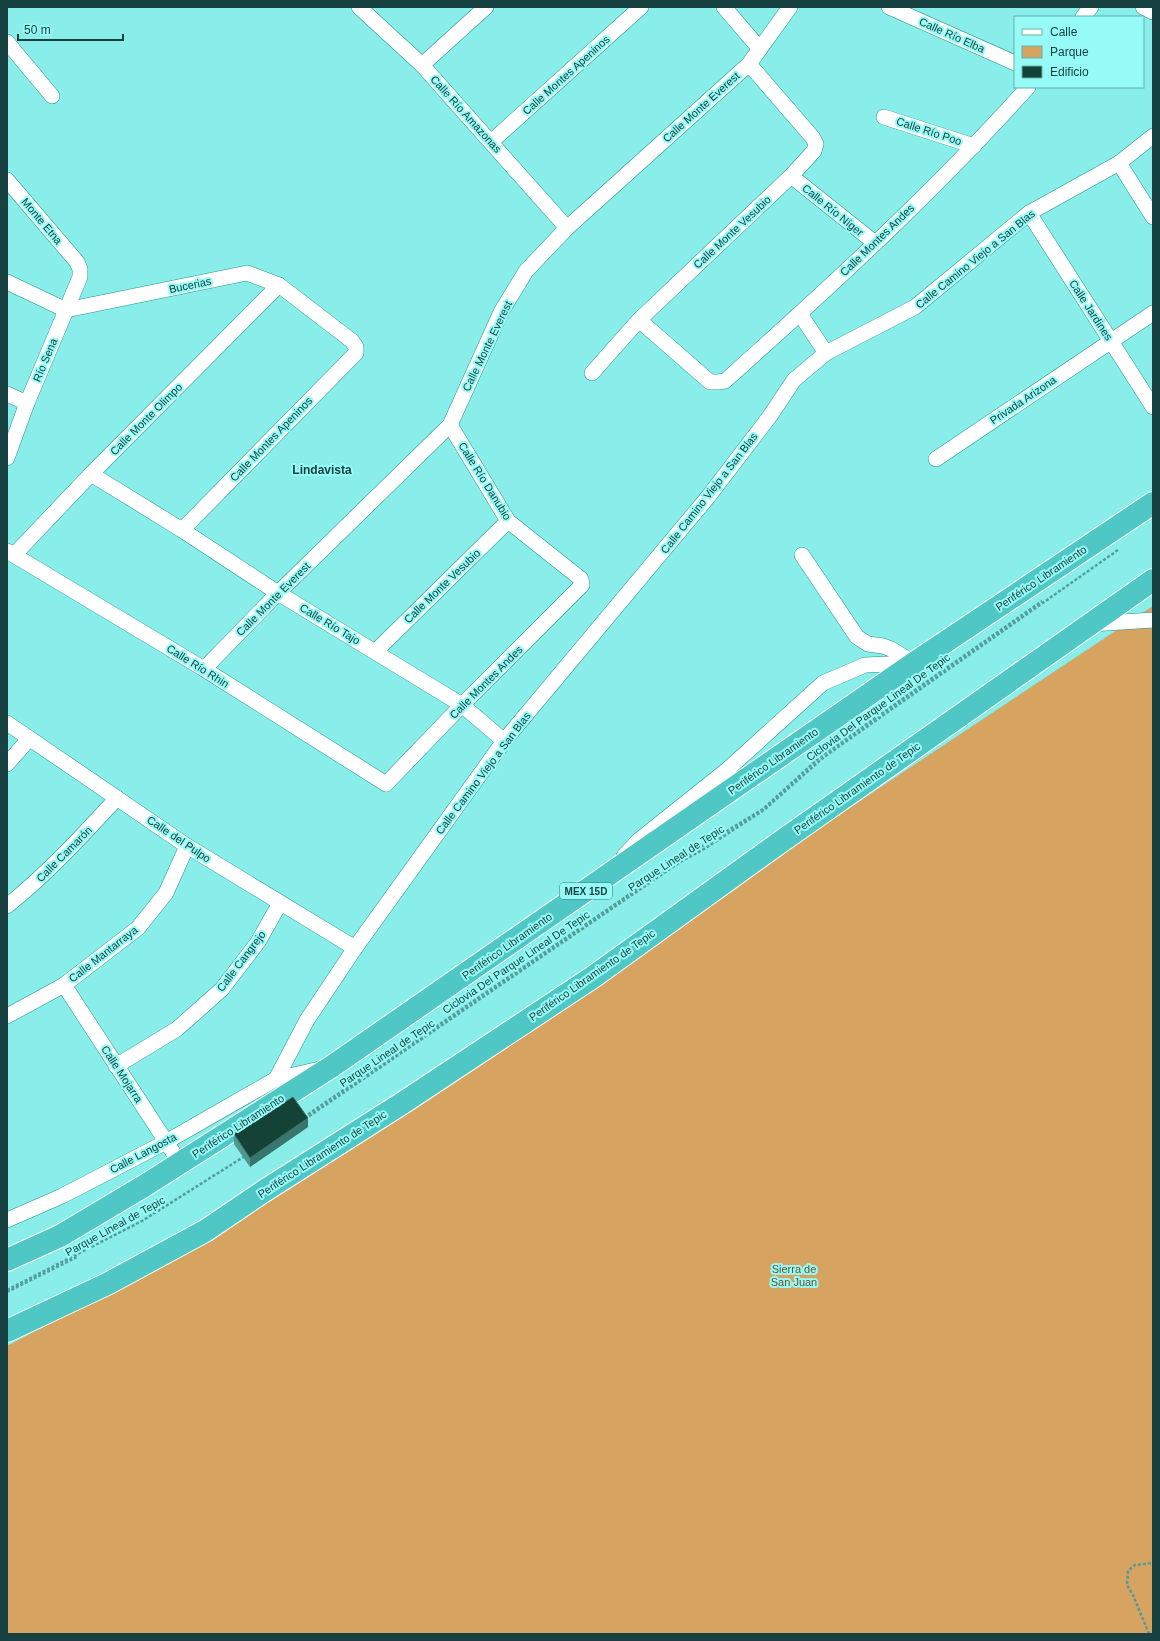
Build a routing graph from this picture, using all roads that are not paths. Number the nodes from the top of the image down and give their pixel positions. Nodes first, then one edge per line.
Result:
1 (359, 7) edge
2 (486, 7) edge
3 (641, 7) edge
4 (724, 7) edge
5 (790, 7) edge
6 (889, 7) edge
7 (1091, 7) edge
8 (1143, 7) edge
9 (1153, 12) edge
10 (1084, 16) edge
11 (7, 42) edge
12 (760, 49) junction
13 (1014, 63) edge
14 (749, 64) junction
15 (422, 65) junction
16 (1027, 88) edge
17 (52, 96) dead end
18 (884, 117) dead end
19 (1153, 136) edge
20 (491, 142) junction
21 (974, 146) junction
22 (1119, 163) junction
23 (791, 176) junction
24 (7, 180) edge
25 (1029, 213) junction
26 (1153, 217) edge
27 (567, 228) junction
28 (875, 243) junction
29 (77, 262) joint
30 (7, 282) edge
31 (279, 285) junction
32 (66, 310) junction
33 (1153, 313) edge
34 (800, 314) junction
35 (639, 320) junction
36 (1111, 342) junction
37 (356, 347) joint
38 (826, 353) junction
39 (592, 373) dead end
40 (7, 394) edge
41 (27, 403) junction
42 (1153, 407) edge
43 (450, 425) junction
44 (7, 458) edge
45 (936, 459) dead end
46 (91, 474) junction
47 (1153, 503) edge
48 (508, 522) junction
49 (182, 530) junction
50 (11, 553) edge
51 (802, 555) dead end
52 (580, 580) joint
53 (1153, 580) edge
54 (278, 593) junction
55 (1153, 620) edge
56 (1090, 624) junction
57 (376, 652) junction
58 (914, 663) junction
59 (204, 669) junction
60 (462, 705) junction
61 (7, 723) edge
62 (29, 739) junction
63 (504, 741) junction
64 (7, 764) edge
65 (386, 784) joint
66 (117, 798) junction
67 (187, 846) junction
68 (605, 878) junction
69 (280, 903) junction
70 (7, 906) edge
71 (355, 948) junction
72 (64, 985) junction
73 (7, 1016) edge
74 (116, 1066) junction
75 (331, 1067) junction
76 (276, 1079) junction
77 (166, 1142) junction
78 (180, 1163) junction
79 (7, 1220) edge
80 (7, 1260) edge
81 (7, 1331) edge

1 - 15 street, Calle Río Amazonas
2 - 15 street
3 - 20 street, Calle Montes Apeninos
4 - 12 street
5 - 12 street, Calle Monte Everest
6 - 13 street, Calle Río Elba
7 - 10 street
8 - 9 street
11 - 17 street
12 - 14 street, Calle Monte Everest
14 - 23 street, Calle Monte Vesubio
14 - 27 street, Calle Monte Everest
15 - 20 street, Calle Río Amazonas
16 - 21 street, Calle Montes Andes
18 - 21 street, Calle Río Poo
19 - 22 street, Calle Camino Viejo a San Blas
20 - 27 street, Calle Río Amazonas
21 - 28 street, Calle Montes Andes
22 - 25 street, Calle Camino Viejo a San Blas
22 - 26 street
23 - 28 street, Calle Río Níger
23 - 35 street, Calle Monte Vesubio
24 - 29 street, Monte Etna
25 - 36 street, Calle Jardines
25 - 38 street, Calle Camino Viejo a San Blas
27 - 43 street, Calle Monte Everest
28 - 34 street, Calle Montes Andes
29 - 32 street, Río Sena
30 - 32 street
31 - 32 street, Bucerias
31 - 37 street, Bucerias
31 - 46 street, Calle Monte Olimpo
32 - 41 street, Río Sena
33 - 36 street, Privada Arizona
34 - 35 street, Calle Montes Andes
34 - 38 street
35 - 39 street, Calle Monte Vesubio
36 - 42 street, Calle Jardines
36 - 45 street, Privada Arizona
37 - 49 street, Calle Montes Apeninos
38 - 63 street, Calle Camino Viejo a San Blas
40 - 41 street
41 - 44 street, Río Sena
43 - 48 street, Calle Río Danubio
43 - 54 street, Calle Monte Everest
46 - 49 street, Calle Río Tajo
46 - 50 street, Calle Monte Olimpo
47 - 58 highway, Periférico Libramiento / MEX 15D
48 - 52 street, Calle Río Danubio
48 - 57 street, Calle Monte Vesubio
49 - 54 street, Calle Río Tajo
50 - 59 street, Calle Río Rhin
51 - 58 street
52 - 60 street, Calle Montes Andes
53 - 56 highway, Periférico Libramiento de Tepic
54 - 57 street, Calle Río Tajo
54 - 59 street, Calle Monte Everest
55 - 56 street
56 - 81 highway, Periférico Libramiento de Tepic
57 - 60 street, Calle Río Tajo
58 - 68 highway, Periférico Libramiento / MEX 15D
58 - 68 street
59 - 65 street, Calle Río Rhin
60 - 63 street, Calle Río Tajo
60 - 65 street, Calle Montes Andes
61 - 62 street, Calle del Pulpo
62 - 64 street
62 - 66 street, Calle del Pulpo
63 - 71 street, Calle Camino Viejo a San Blas
66 - 67 street, Calle del Pulpo
66 - 70 street, Calle Camarón
67 - 69 street, Calle del Pulpo
67 - 72 street, Calle Mantarraya
68 - 75 highway, Periférico Libramiento / MEX 15D
69 - 71 street, Calle del Pulpo
69 - 74 street, Calle Cangrejo
71 - 76 street
72 - 73 street, Calle Mantarraya
72 - 74 street, Calle Mojarra
74 - 77 street, Calle Mojarra
75 - 76 street, Calle Langosta
75 - 78 highway, Periférico Libramiento / MEX 15D
76 - 77 street, Calle Langosta
77 - 78 street, Calle Mojarra
77 - 79 street, Calle Langosta
78 - 80 highway, Periférico Libramiento / MEX 15D

